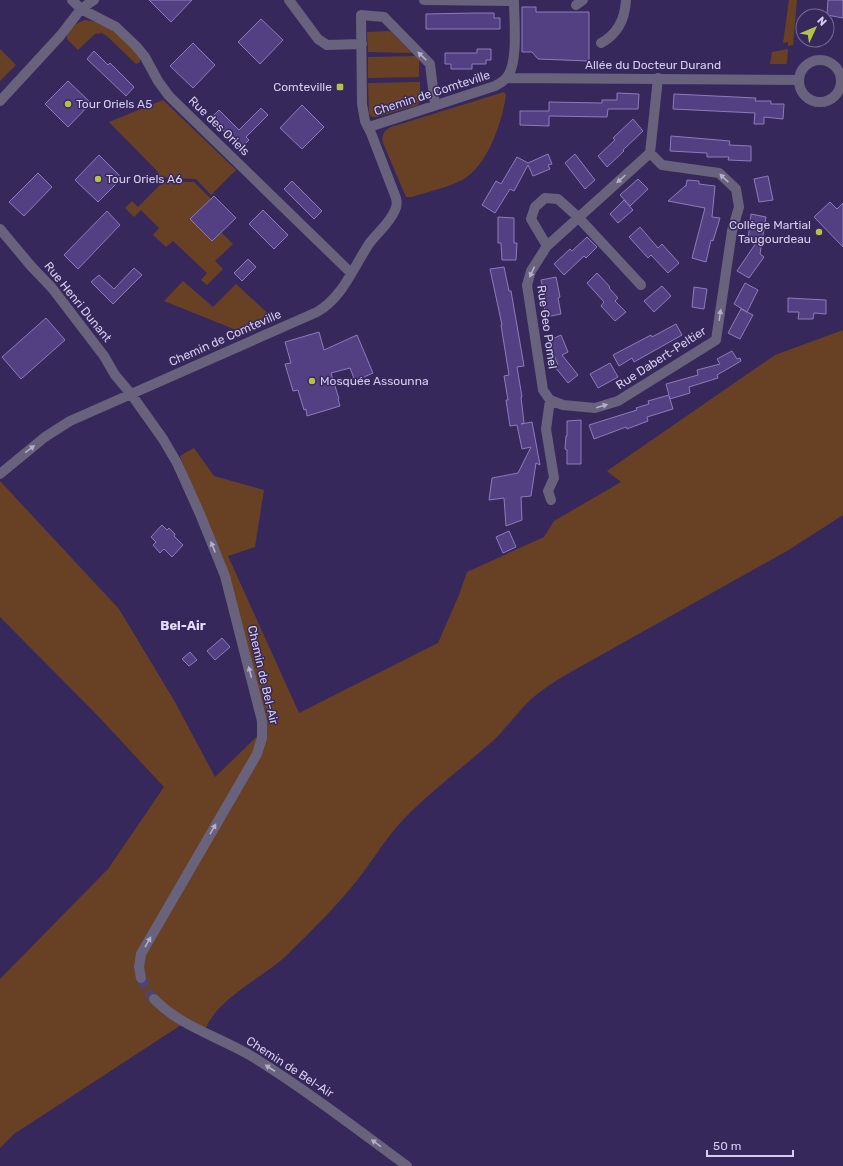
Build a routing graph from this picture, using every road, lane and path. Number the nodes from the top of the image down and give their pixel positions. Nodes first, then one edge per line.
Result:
1 (72, 0) edge
2 (94, 0) edge
3 (289, 0) edge
4 (424, 0) edge
5 (626, 0) edge
6 (514, 1) edge
7 (81, 9) junction
8 (362, 44) junction
9 (601, 44) dead end
10 (507, 78) junction
11 (658, 78) junction
12 (798, 80) junction
13 (0, 101) edge
14 (435, 105) junction
15 (369, 127) junction
16 (650, 152) junction
17 (578, 217) junction
18 (0, 228) edge
19 (547, 246) junction
20 (351, 273) junction
21 (641, 285) dead end
22 (131, 394) junction
23 (550, 400) junction
24 (0, 474) edge
25 (551, 500) dead end
26 (141, 978) tunnel mouth
27 (154, 999) tunnel mouth
28 (407, 1166) edge

1 - 7 street, Rue des Oriels
2 - 7 street
3 - 8 street
4 - 6 street
5 - 9 street
6 - 10 street, Chemin de Comteville
7 - 13 street
7 - 20 street, Rue des Oriels
14 -> 8 street
8 - 15 street
10 - 11 street, Allée du Docteur Durand
10 - 14 street, Chemin de Comteville
11 - 12 street, Allée du Docteur Durand
11 - 16 street
12 - 12 street
14 - 15 street, Chemin de Comteville
15 - 20 street, Chemin de Comteville
16 -> 17 street, Rue Geo Pomel
23 -> 16 street, Rue Dabert-Peltier
17 - 19 street, Rue Geo Pomel
17 - 19 street
17 - 21 street
18 - 22 street, Rue Henri Dunant
19 -> 23 street, Rue Geo Pomel
20 - 22 street, Chemin de Comteville
24 -> 22 street, Chemin de Comteville
26 -> 22 street, Chemin de Bel-Air
23 - 25 street
28 -> 27 street, Chemin de Bel-Air

